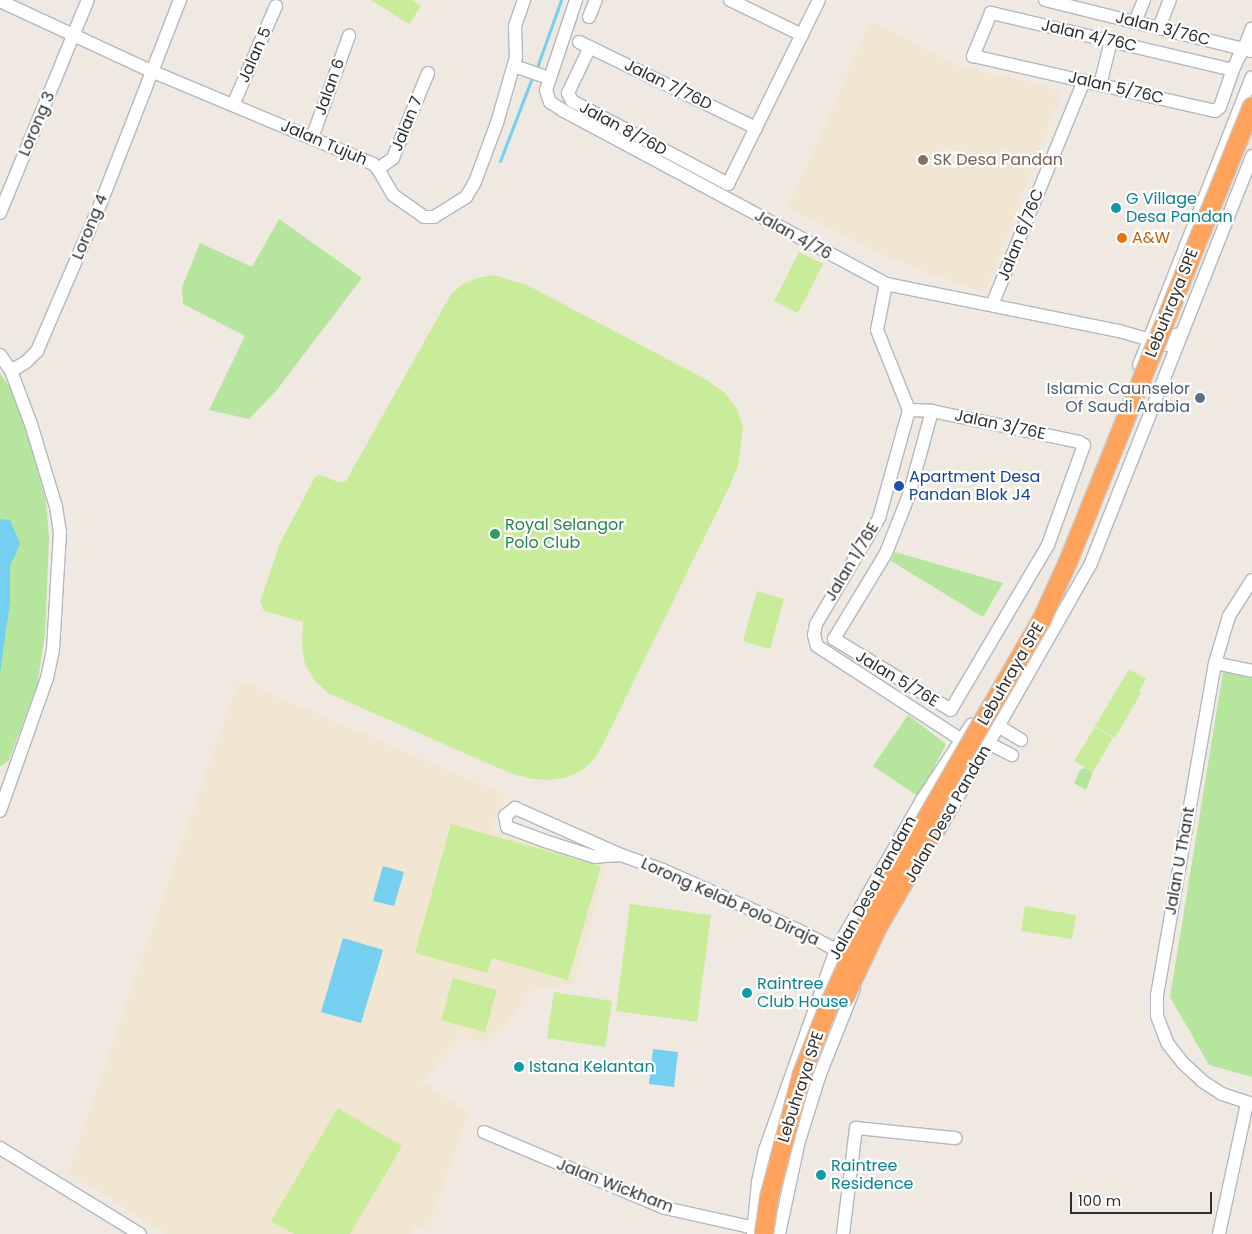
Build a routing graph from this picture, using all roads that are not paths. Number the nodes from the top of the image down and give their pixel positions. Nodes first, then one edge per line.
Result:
1 (88, 0) edge
2 (180, 0) edge
3 (524, 0) edge
4 (576, 0) edge
5 (596, 0) edge
6 (730, 0) edge
7 (819, 0) edge
8 (1045, 0) edge
9 (1144, 0) edge
10 (1170, 0) edge
11 (0, 1) edge
12 (276, 6) dead end
13 (589, 16) dead end
14 (1135, 22) junction
15 (1159, 28) junction
16 (1252, 28) edge
17 (74, 35) junction
18 (802, 35) junction
19 (349, 36) dead end
20 (1111, 41) junction
21 (585, 44) joint
22 (1248, 50) edge
23 (973, 56) joint
24 (519, 67) junction
25 (1233, 70) junction
26 (151, 71) junction
27 (428, 73) dead end
28 (543, 76) junction
29 (1252, 76) edge
30 (1084, 81) junction
31 (1100, 85) junction
32 (233, 105) junction
33 (1252, 107) edge
34 (1252, 116) edge
35 (756, 128) junction
36 (312, 138) junction
37 (1252, 138) edge
38 (1252, 156) edge
39 (378, 169) junction
40 (0, 213) edge
41 (886, 284) junction
42 (1199, 289) junction
43 (992, 305) junction
44 (1159, 342) junction
45 (0, 355) edge
46 (11, 371) junction
47 (1157, 398) junction
48 (909, 410) junction
49 (932, 411) junction
50 (1084, 450) joint
51 (1252, 580) edge
52 (1215, 663) junction
53 (1252, 671) edge
54 (998, 726) junction
55 (962, 740) junction
56 (1021, 740) dead end
57 (988, 743) junction
58 (1012, 755) dead end
59 (5, 778) edge
60 (0, 811) edge
61 (622, 855) junction
62 (836, 950) junction
63 (864, 964) junction
64 (1250, 1104) edge
65 (484, 1132) dead end
66 (955, 1138) dead end
67 (0, 1148) edge
68 (754, 1229) edge
69 (781, 1232) edge
70 (140, 1234) edge
71 (843, 1234) edge
72 (1219, 1234) edge

1 - 17 street, Lorong 3
2 - 26 street, Lorong 4
3 - 24 street, Jalan Tujuh
4 - 28 street, Jalan 4/76
5 - 13 street
6 - 18 street
7 - 18 street
8 - 14 street, Jalan 3/76C
9 - 14 street
10 - 15 street
11 - 17 street, Jalan Tujuh
12 - 32 street, Jalan 5
14 - 15 street, Jalan 3/76C
15 - 22 street, Jalan 3/76C
16 - 22 street
17 - 26 street, Jalan Tujuh
17 - 40 street, Lorong 3
18 - 35 street
19 - 36 street, Jalan 6
20 - 23 street, Jalan 4/76C
20 - 25 street, Jalan 4/76C
20 - 31 street
21 - 35 street, Jalan 7/76D
21 - 35 street, Jalan 8/76D
22 - 25 street
23 - 30 street, Jalan 5/76C
24 - 28 street
24 - 39 street, Jalan Tujuh
25 - 31 street, Jalan 5/76C
26 - 32 street, Jalan Tujuh
26 - 46 street, Lorong 4
27 - 39 street, Jalan 7
28 - 41 street, Jalan 4/76
29 - 44 street, Jalan Desa Pandan
30 - 31 street, Jalan 5/76C
30 - 43 street, Jalan 6/76C
32 - 36 street, Jalan Tujuh
33 - 68 highway, Lebuhraya SPE, bridge
34 - 44 street, Jalan Desa Pandan
36 - 39 street, Jalan Tujuh
37 - 69 highway, Lebuhraya SPE, bridge
38 - 42 street, Jalan Desa Pandan
41 - 43 street, Jalan 4/76
41 - 48 street
42 - 44 street
42 - 47 street, Jalan Desa Pandan
43 - 44 street, Jalan 4/76
44 - 47 street
44 - 55 street, Jalan Desa Pandan
45 - 46 street
46 - 59 street
47 - 54 street, Jalan Desa Pandan
48 - 49 street, Jalan 3/76E
48 - 55 street, Jalan 1/76E
49 - 50 street, Jalan 3/76E
49 - 50 street, Jalan 5/76E
51 - 52 street, Jalan U Thant
52 - 53 street
52 - 64 street, Jalan U Thant
54 - 56 street
54 - 57 street, Jalan Desa Pandan
55 - 62 street, Jalan Desa Pandam
57 - 58 street
57 - 63 street, Jalan Desa Pandan
59 - 60 street
61 - 61 street, Lorong Kelab Polo Diraja
61 - 62 street, Lorong Kelab Polo Diraja
62 - 63 street, Lorong Kelab Polo Diraja
62 - 68 street, Jalan Desa Pandam
63 - 69 street, Jalan Desa Pandan
64 - 72 street
65 - 68 street, Jalan Wickham
66 - 71 street
67 - 70 street

